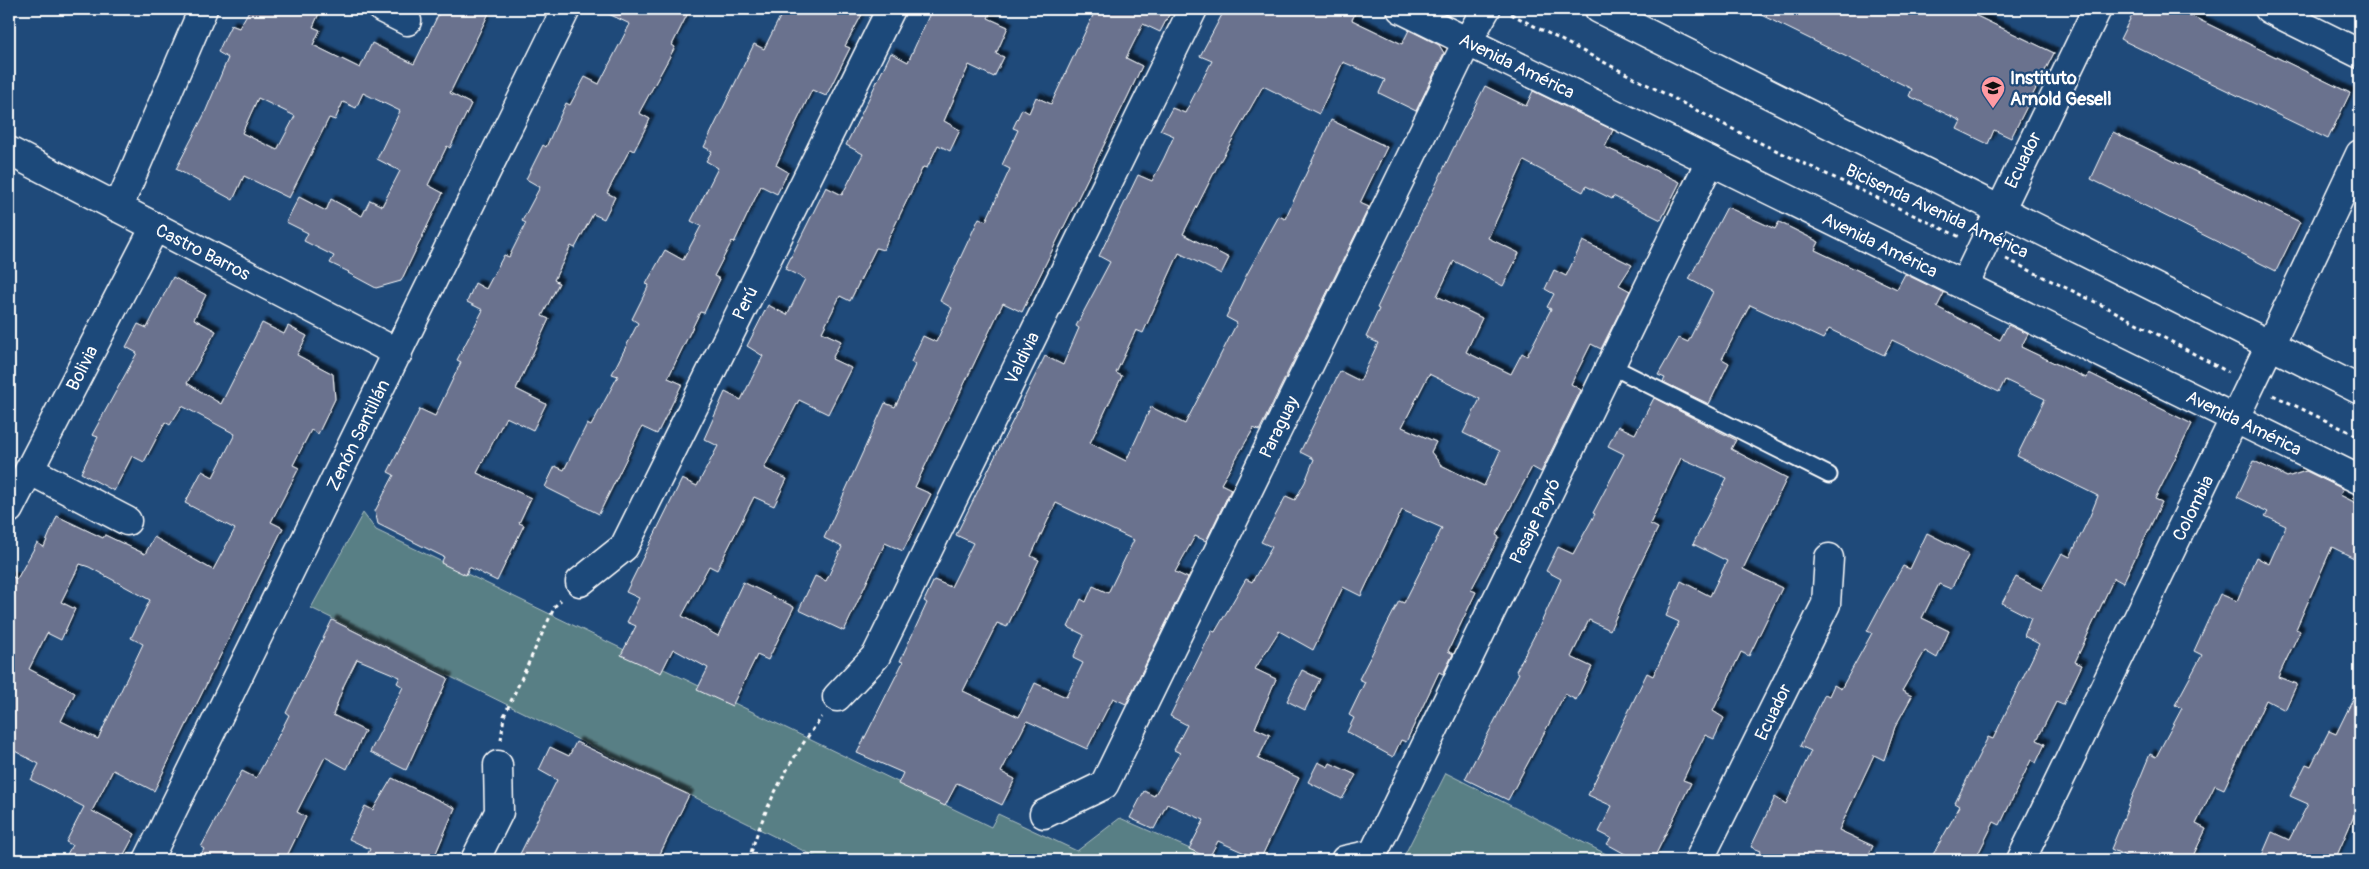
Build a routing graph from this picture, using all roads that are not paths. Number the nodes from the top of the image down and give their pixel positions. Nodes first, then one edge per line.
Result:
1 (203, 9) edge
2 (383, 9) edge
3 (566, 9) edge
4 (891, 9) edge
5 (1193, 9) edge
6 (1401, 9) edge
7 (1600, 9) edge
8 (2098, 9) edge
9 (2269, 9) edge
10 (1498, 11) edge
11 (407, 21) dead end
12 (1467, 42) junction
13 (2360, 54) edge
14 (9, 151) edge
15 (2360, 154) edge
16 (1710, 161) junction
17 (118, 208) junction
18 (1999, 209) junction
19 (155, 227) junction
20 (1964, 286) junction
21 (2270, 345) junction
22 (398, 353) junction
23 (1611, 366) junction
24 (2360, 390) edge
25 (2236, 419) junction
26 (29, 470) junction
27 (1829, 474) dead end
28 (2360, 480) edge
29 (9, 509) edge
30 (127, 521) dead end
31 (1829, 558) dead end
32 (580, 582) road end
33 (837, 697) road end
34 (498, 765) road end
35 (1044, 814) dead end
36 (148, 860) edge
37 (475, 860) edge
38 (1345, 860) edge
39 (1700, 860) edge
40 (2021, 860) edge

1 - 17 street
2 - 11 street
3 - 22 street, Zenón Santillán
4 - 32 street, Perú
5 - 33 street, Valdivia
6 - 12 street, Avenida América
7 - 18 street
8 - 18 street, Ecuador
9 - 13 street
10 - 12 street, Paraguay
12 - 16 street, Avenida América
12 - 35 street, Paraguay
14 - 17 street, Castro Barros
15 - 21 street, Colombia
16 - 20 street, Avenida América
16 - 23 street, Pasaje Payró
17 - 19 street, Castro Barros
18 - 20 street, Ecuador
18 - 21 street
19 - 22 street, Castro Barros
19 - 26 street, Bolivia
20 - 25 street, Avenida América
21 - 24 street
21 - 25 street, Colombia
22 - 36 street, Zenón Santillán
23 - 27 lane
23 - 38 street, Pasaje Payró
25 - 28 street, Avenida América
25 - 40 street, Colombia
26 - 29 street, Bolivia
26 - 30 street
31 - 39 street, Ecuador
34 - 37 street

